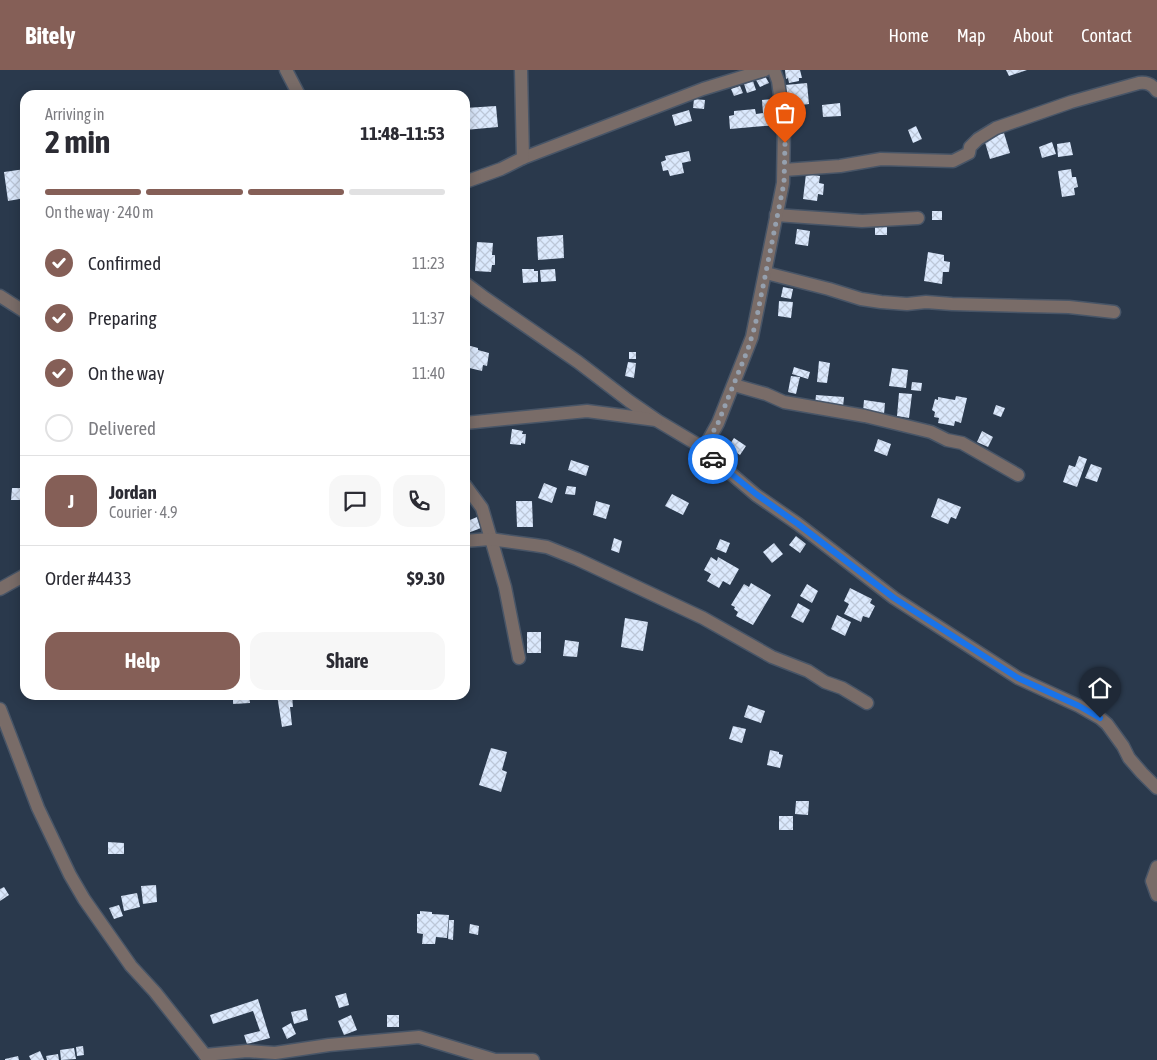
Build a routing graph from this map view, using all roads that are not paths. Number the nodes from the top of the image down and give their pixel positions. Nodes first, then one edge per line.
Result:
1 (286, 70) edge
2 (521, 70) edge
3 (765, 70) edge
4 (774, 70) edge
5 (296, 90) edge
6 (1157, 91) edge
7 (523, 158) junction
8 (784, 170) junction
9 (470, 180) edge
10 (776, 215) junction
11 (918, 218) dead end
12 (766, 273) junction
13 (470, 287) edge
14 (0, 296) edge
15 (20, 309) edge
16 (1114, 312) dead end
17 (734, 385) junction
18 (658, 421) junction
19 (470, 423) edge
20 (703, 450) junction
21 (1018, 474) dead end
22 (470, 492) edge
23 (490, 539) junction
24 (470, 541) edge
25 (20, 578) edge
26 (0, 589) edge
27 (519, 658) dead end
28 (867, 702) dead end
29 (0, 709) edge
30 (1157, 788) edge
31 (1157, 867) edge
32 (1157, 895) edge
33 (207, 1057) edge
34 (533, 1060) edge

1 - 5 street
2 - 7 street
3 - 7 street
4 - 8 street
6 - 8 street
7 - 9 street
8 - 10 street
10 - 11 street
10 - 12 street
12 - 16 street
12 - 17 street
13 - 18 street
14 - 15 street
17 - 20 street
17 - 21 street
18 - 19 street
18 - 20 street
20 - 30 street
22 - 23 street
23 - 24 street
23 - 27 street
23 - 28 street
25 - 26 street
29 - 33 street
31 - 32 street
33 - 34 street

